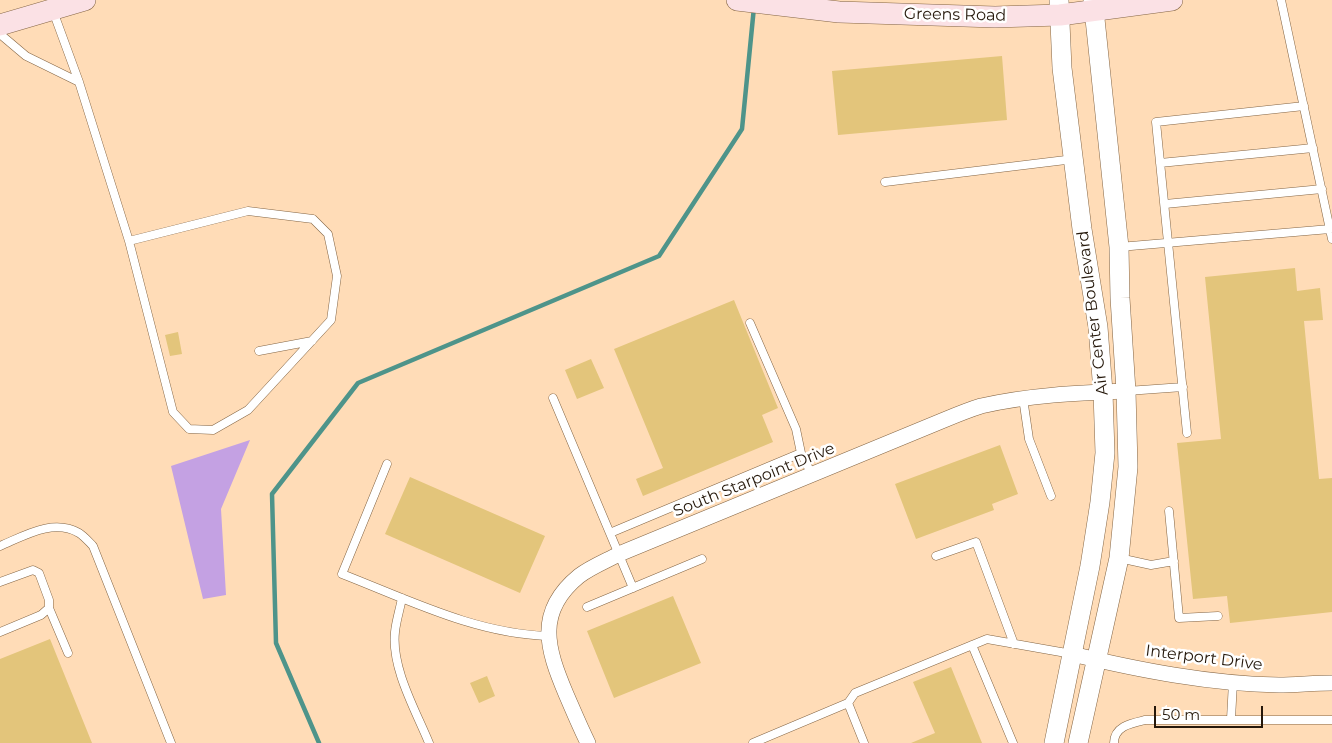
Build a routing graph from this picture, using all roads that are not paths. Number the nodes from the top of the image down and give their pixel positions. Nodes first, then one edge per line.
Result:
1 (85, 0) edge
2 (740, 0) edge
3 (1172, 0) edge
4 (1282, 0) edge
5 (1093, 5) edge
6 (1060, 7) edge
7 (52, 10) junction
8 (0, 25) edge
9 (0, 34) edge
10 (79, 82) junction
11 (1304, 106) junction
12 (1313, 148) junction
13 (1074, 159) junction
14 (1160, 162) junction
15 (885, 182) dead end
16 (1322, 189) junction
17 (1165, 204) junction
18 (1330, 229) junction
19 (1332, 239) edge
20 (130, 241) junction
21 (1169, 243) junction
22 (1119, 248) junction
23 (750, 323) dead end
24 (312, 341) junction
25 (259, 351) dead end
26 (1182, 387) junction
27 (1126, 391) junction
28 (1104, 392) junction
29 (553, 398) dead end
30 (1023, 398) junction
31 (1187, 433) dead end
32 (801, 452) junction
33 (387, 464) dead end
34 (812, 475) junction
35 (1051, 496) dead end
36 (1169, 511) dead end
37 (610, 532) junction
38 (0, 546) edge
39 (619, 554) junction
40 (936, 556) dead end
41 (1119, 558) junction
42 (702, 559) dead end
43 (1174, 561) junction
44 (0, 582) edge
45 (633, 588) junction
46 (402, 598) junction
47 (587, 607) dead end
48 (50, 608) junction
49 (1218, 616) dead end
50 (0, 632) edge
51 (548, 636) junction
52 (972, 644) junction
53 (1014, 644) junction
54 (68, 653) dead end
55 (1072, 654) junction
56 (1097, 660) junction
57 (1233, 682) junction
58 (1332, 683) edge
59 (848, 703) junction
60 (1231, 720) junction
61 (1332, 720) edge
62 (171, 743) edge
63 (429, 743) edge
64 (588, 743) edge
65 (753, 743) edge
66 (864, 743) edge
67 (1013, 743) edge
68 (1054, 743) edge
69 (1078, 743) edge
70 (1114, 743) edge

1 - 7 main road
2 - 6 main road, Greens Road
3 - 5 main road, Greens Road
4 - 11 lane
5 - 6 main road, Greens Road
5 - 22 street, Air Center Boulevard
6 - 13 street, Air Center Boulevard
7 - 8 main road
7 - 10 lane
9 - 10 lane
10 - 20 lane
11 - 12 lane
11 - 14 lane
12 - 14 lane
12 - 16 lane
13 - 15 lane
13 - 28 street, Air Center Boulevard
14 - 17 lane
16 - 17 lane
16 - 18 lane
17 - 21 lane
18 - 19 lane
18 - 21 lane
20 - 24 lane
20 - 24 lane
21 - 22 lane
21 - 26 lane
22 - 27 street, Air Center Boulevard
23 - 32 lane
24 - 25 lane
26 - 27 lane
26 - 31 lane
27 - 28 street, South Starpoint Drive
27 - 41 street, Air Center Boulevard
28 - 30 street, South Starpoint Drive
28 - 55 street, Air Center Boulevard
29 - 37 lane
30 - 34 street, South Starpoint Drive
30 - 35 lane
32 - 34 lane
32 - 37 lane
33 - 46 lane
34 - 39 street, South Starpoint Drive
36 - 43 lane
37 - 39 lane
38 - 62 lane
39 - 45 lane
39 - 51 street, South Starpoint Drive
40 - 53 lane
41 - 43 lane
41 - 56 street, Air Center Boulevard
42 - 45 lane
43 - 49 lane
44 - 48 lane
45 - 47 lane
46 - 51 lane
46 - 63 lane
48 - 50 lane
48 - 54 lane
51 - 64 street, South Starpoint Drive
52 - 53 lane
52 - 59 lane
52 - 67 lane
53 - 55 lane
55 - 56 street, Interport Drive
55 - 68 street, Air Center Boulevard
56 - 57 street, Interport Drive
56 - 69 street, Air Center Boulevard
57 - 58 street, Interport Drive
57 - 60 lane
59 - 65 lane
59 - 66 lane
60 - 61 lane
60 - 70 lane

